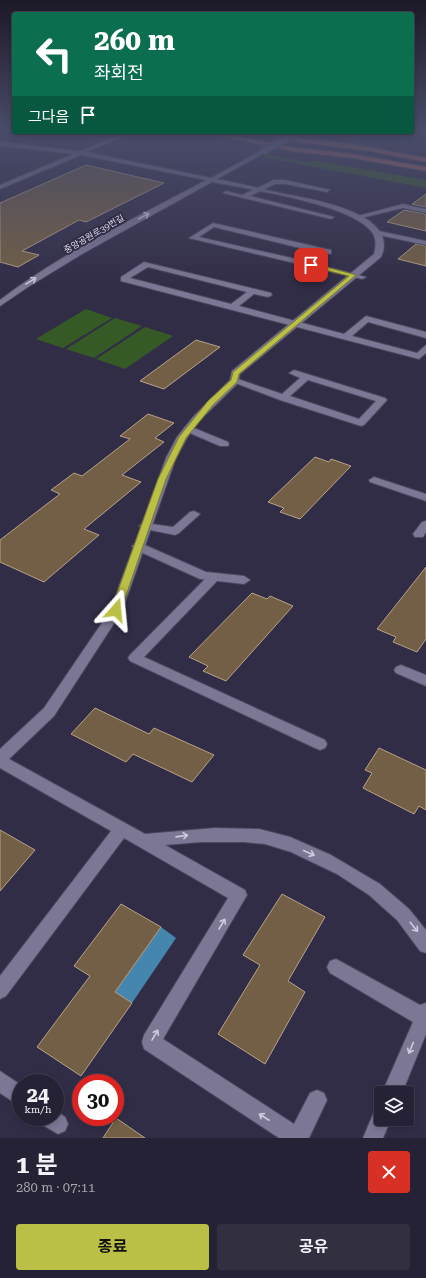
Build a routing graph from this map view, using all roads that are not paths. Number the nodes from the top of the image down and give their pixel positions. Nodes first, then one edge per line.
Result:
1 (12, 182) edge
2 (207, 182) edge
3 (226, 182) edge
4 (278, 182) edge
5 (280, 182) edge
6 (0, 187) edge
7 (258, 190) junction
8 (327, 190) dead end
9 (226, 194) dead end
10 (244, 197) junction
11 (306, 200) junction
12 (294, 208) junction
13 (426, 211) edge
14 (332, 217) dead end
15 (357, 217) junction
16 (377, 232) junction
17 (426, 243) edge
18 (314, 249) junction
19 (328, 252) dead end
20 (297, 262) junction
21 (358, 276) junction
22 (253, 291) junction
23 (268, 295) dead end
24 (0, 304) edge
25 (233, 307) junction
26 (352, 316) dead end
27 (366, 319) junction
28 (294, 323) junction
29 (426, 335) edge
30 (346, 337) junction
31 (426, 348) edge
32 (294, 373) dead end
33 (306, 377) junction
34 (235, 381) junction
35 (283, 398) junction
36 (189, 429) junction
37 (224, 444) dead end
38 (374, 480) dead end
39 (426, 498) edge
40 (194, 514) dead end
41 (426, 524) edge
42 (146, 526) junction
43 (419, 534) dead end
44 (138, 546) junction
45 (213, 578) junction
46 (244, 580) dead end
47 (401, 670) dead end
48 (426, 681) edge
49 (320, 744) dead end
50 (0, 759) edge
51 (122, 830) junction
52 (144, 842) junction
53 (426, 945) edge
54 (336, 967) dead end
55 (0, 990) edge
56 (425, 1015) edge
57 (0, 1081) edge
58 (395, 1086) edge
59 (12, 1090) edge
60 (317, 1100) dead end
61 (378, 1126) edge
62 (297, 1138) edge
63 (373, 1138) edge

1 - 6 street
24 -> 2 street, 중앙공원로39번길
3 - 7 street
4 - 7 street
5 - 8 street
7 - 10 street
7 - 11 street
9 - 10 street
10 - 12 street
11 - 12 street
11 - 15 street
12 - 14 street
13 - 15 street
15 - 16 street
16 - 17 street
16 - 21 street
18 - 19 street
18 - 20 street
18 - 20 street
20 - 21 street
21 - 28 street
22 - 23 street
22 - 25 street
22 - 25 street
25 - 28 street
26 - 27 street
27 - 29 street
27 - 30 street
28 - 30 street
28 - 34 street
30 - 31 street
32 - 33 street
33 - 35 street
33 - 35 street
34 - 35 street
34 - 36 street
36 - 37 street
36 - 42 street
38 - 39 street
40 - 42 street
41 - 43 street
42 - 44 street
44 - 45 street
44 - 50 street
45 - 46 street
45 - 49 street
47 - 48 street
50 - 51 street
51 - 52 street
51 - 55 street
52 -> 53 street
62 -> 52 street
54 - 56 street
56 -> 58 street
57 - 59 street
60 - 62 street
61 - 63 street

